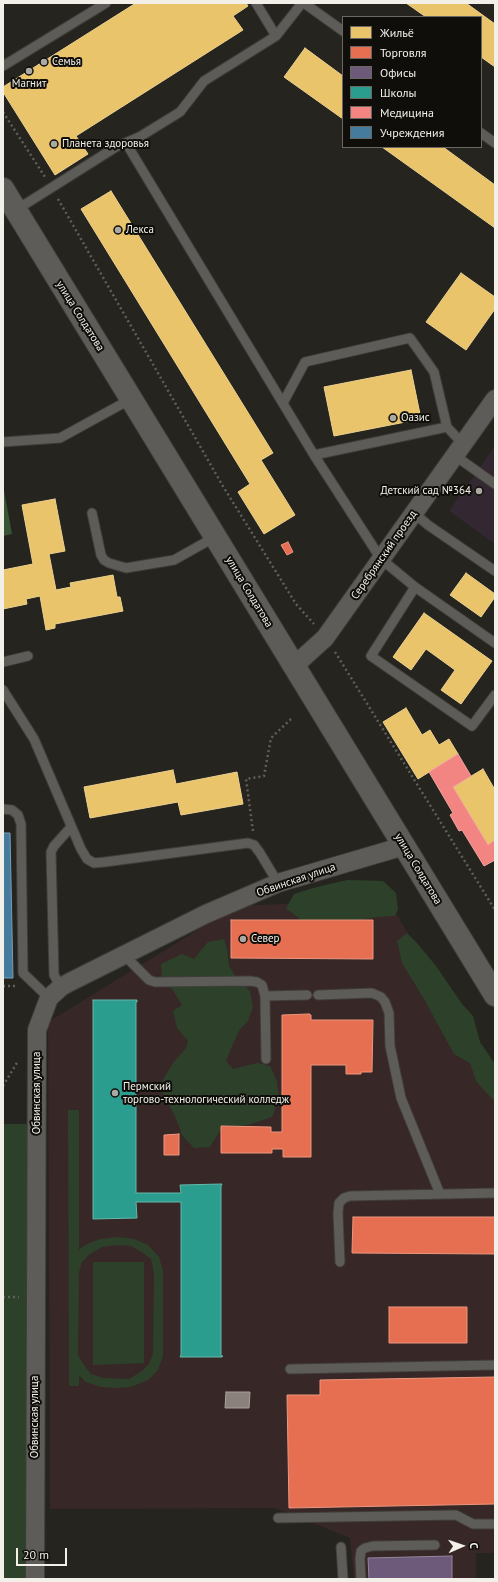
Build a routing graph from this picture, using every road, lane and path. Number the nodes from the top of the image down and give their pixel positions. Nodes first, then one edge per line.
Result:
1 (106, 3) edge
2 (256, 3) edge
3 (303, 3) edge
4 (342, 30) edge
5 (276, 36) junction
6 (3, 66) edge
7 (3, 112) edge
8 (482, 133) edge
9 (126, 143) junction
10 (495, 143) edge
11 (51, 188) junction
12 (3, 189) edge
13 (16, 210) junction
14 (131, 399) junction
15 (495, 399) edge
16 (283, 403) junction
17 (447, 427) junction
18 (3, 442) edge
19 (458, 449) junction
20 (314, 455) junction
21 (495, 484) edge
22 (92, 513) dead end
23 (414, 513) junction
24 (215, 537) junction
25 (381, 559) junction
26 (495, 571) edge
27 (415, 587) junction
28 (326, 638) junction
29 (495, 643) edge
30 (28, 656) dead end
31 (3, 662) edge
32 (294, 666) junction
33 (3, 690) edge
34 (495, 695) edge
35 (291, 719) dead end
36 (3, 810) edge
37 (71, 827) junction
38 (254, 845) junction
39 (404, 846) junction
40 (278, 883) junction
41 (495, 910) edge
42 (124, 955) junction
43 (55, 992) junction
44 (307, 995) dead end
45 (318, 995) dead end
46 (495, 995) edge
47 (265, 996) junction
48 (266, 1059) dead end
49 (495, 1193) edge
50 (440, 1194) junction
51 (340, 1262) dead end
52 (495, 1365) edge
53 (290, 1369) dead end
54 (278, 1518) dead end
55 (495, 1524) edge
56 (435, 1545) dead end
57 (341, 1547) dead end
58 (34, 1579) edge
59 (343, 1579) edge
60 (361, 1579) edge

1 - 6 lane
2 - 5 lane
3 - 4 lane
3 - 5 lane
5 - 9 lane
7 - 11 path
8 - 10 lane
9 - 11 lane
9 - 16 lane
11 - 13 lane
11 - 28 path
12 - 13 main road, улица Солдатова
13 - 14 main road, улица Солдатова
14 - 18 lane
14 - 24 main road, улица Солдатова
15 - 19 street, Серебрянский проезд
16 - 17 lane
16 - 20 lane
17 - 19 lane
17 - 20 lane
19 - 21 lane
19 - 23 street, Серебрянский проезд
20 - 25 lane
22 - 24 lane
23 - 25 street, Серебрянский проезд
23 - 26 lane
24 - 32 main road, улица Солдатова
25 - 27 lane
25 - 28 street, Серебрянский проезд
27 - 29 lane
27 - 34 lane
28 - 32 street, Серебрянский проезд
28 - 41 path
30 - 31 lane
32 - 39 main road, улица Солдатова
33 - 37 lane
35 - 38 path
36 - 43 lane
37 - 38 lane
37 - 43 lane
38 - 40 lane
39 - 40 street, Обвинская улица
39 - 46 main road, улица Солдатова
40 - 42 street, Обвинская улица
42 - 43 street, Обвинская улица
42 - 47 lane
43 - 58 street, Обвинская улица
44 - 47 lane
45 - 50 lane
47 - 48 lane
49 - 50 lane
50 - 51 lane
52 - 53 lane
54 - 55 lane
56 - 60 lane
57 - 59 lane

